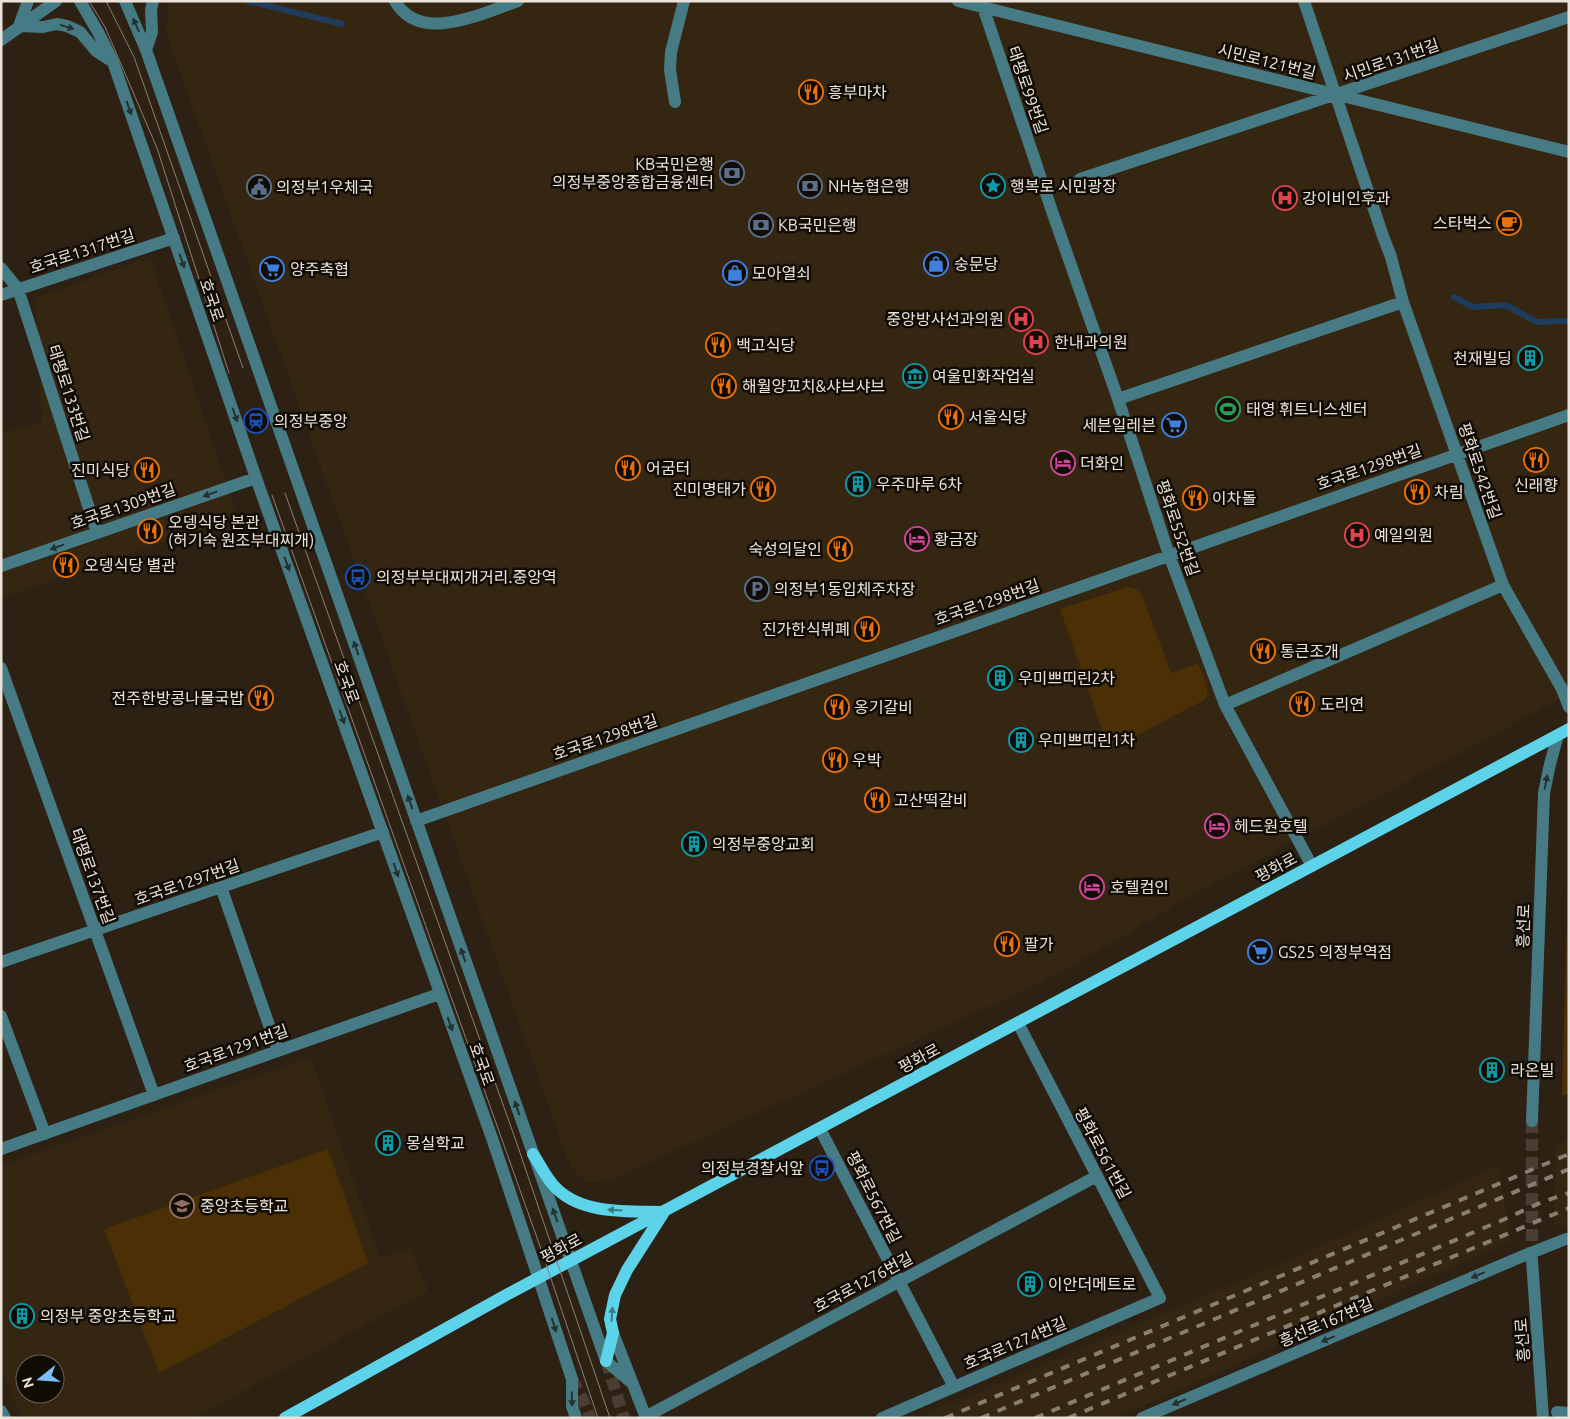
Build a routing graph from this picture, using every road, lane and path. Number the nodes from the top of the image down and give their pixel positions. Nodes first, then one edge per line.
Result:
1 (28, 1) edge
2 (56, 1) edge
3 (80, 1) edge
4 (125, 1) edge
5 (153, 1) edge
6 (395, 1) edge
7 (518, 1) edge
8 (684, 1) edge
9 (958, 1) edge
10 (1001, 1) edge
11 (1304, 1) edge
12 (982, 4) edge
13 (1569, 17) edge
14 (19, 26) junction
15 (1, 40) edge
16 (146, 50) junction
17 (112, 62) junction
18 (1336, 95) junction
19 (675, 102) dead end
20 (1569, 152) edge
21 (1080, 178) dead end
22 (1044, 188) joint
23 (174, 238) junction
24 (1, 268) edge
25 (18, 289) junction
26 (1, 295) edge
27 (1403, 302) junction
28 (1118, 399) junction
29 (1569, 415) edge
30 (1457, 454) junction
31 (256, 478) junction
32 (97, 533) junction
33 (1169, 555) junction
34 (1, 566) edge
35 (1503, 585) junction
36 (1, 668) edge
37 (1225, 705) junction
38 (1569, 707) edge
39 (1563, 732) edge
40 (416, 821) junction
41 (383, 832) junction
42 (1312, 866) junction
43 (221, 887) junction
44 (95, 930) junction
45 (1, 962) edge
46 (439, 994) junction
47 (1, 1016) edge
48 (1018, 1023) junction
49 (278, 1051) junction
50 (154, 1095) junction
51 (1532, 1121) tunnel mouth
52 (820, 1129) junction
53 (45, 1134) junction
54 (1, 1149) edge
55 (534, 1154) junction
56 (1097, 1176) junction
57 (664, 1212) junction
58 (1569, 1239) edge
59 (1527, 1258) junction
60 (571, 1261) junction
61 (538, 1279) junction
62 (899, 1281) junction
63 (1160, 1298) joint
64 (613, 1333) junction
65 (606, 1361) junction
66 (633, 1384) junction
67 (954, 1387) junction
68 (1, 1411) edge
69 (299, 1414) edge
70 (645, 1417) edge
71 (5, 1418) edge
72 (285, 1418) edge
73 (576, 1418) edge
74 (882, 1418) edge
75 (1142, 1418) edge
76 (1543, 1418) edge

1 - 14 street
2 - 14 street
3 - 17 street, 호국로
16 -> 4 street, 호국로
5 - 16 street
6 - 7 street
8 - 19 street
9 - 12 street, 시민로121번길
10 - 12 street
11 - 18 street, 평화로542번길
12 - 18 street, 시민로121번길
12 - 22 street, 태평로99번길
13 - 18 street, 시민로131번길
14 - 15 street
14 -> 17 street
40 -> 16 street, 호국로
17 -> 23 street, 호국로
18 - 20 street, 시민로121번길
18 - 21 street, 시민로131번길
18 - 27 street, 평화로542번길
22 - 28 street, 평화로552번길
23 - 25 street, 호국로1317번길
23 -> 31 street, 호국로
24 - 25 street, 태평로133번길
25 - 26 street, 호국로1317번길
25 - 32 street, 태평로133번길
27 - 28 street
27 - 30 street, 평화로542번길
28 - 33 street, 평화로552번길
29 - 30 street, 호국로1298번길
30 - 33 street, 호국로1298번길
30 - 35 street, 평화로542번길
31 -> 32 street, 호국로1309번길
31 -> 41 street, 호국로
32 -> 34 street, 호국로1309번길
33 - 37 street, 평화로552번길
33 - 40 street, 호국로1298번길
35 - 37 street
35 - 38 street, 평화로542번길
36 - 44 street, 태평로137번길
37 - 42 street, 평화로552번길
39 - 42 main road, 평화로
51 -> 39 street, 흥선로
55 -> 40 street, 호국로
41 - 43 street, 호국로1297번길
41 -> 46 street, 호국로
42 - 48 main road, 평화로
43 - 44 street, 호국로1297번길
43 - 49 street
44 - 45 street, 호국로1297번길
44 - 50 street, 태평로137번길
46 - 49 street, 호국로1291번길
46 -> 61 street, 호국로
47 - 53 street
48 - 52 main road, 평화로
48 - 56 street, 평화로561번길
49 - 50 street, 호국로1291번길
50 - 53 street, 호국로1291번길
52 - 57 main road, 평화로
52 - 62 street, 평화로567번길
53 - 54 street, 호국로1291번길
57 -> 55 main road
60 -> 55 street, 호국로
56 - 62 street, 호국로1276번길
56 - 63 street, 평화로561번길
57 - 60 main road, 평화로
64 -> 57 main road
58 - 59 street, 흥선로167번길
59 -> 75 street, 흥선로167번길
59 - 76 street, 흥선로
60 - 61 main road, 평화로
60 - 65 street, 호국로
61 - 69 main road, 평화로
61 -> 73 street, 호국로
62 - 67 street, 평화로567번길
62 - 70 street, 호국로1276번길
63 - 67 street, 호국로1274번길
64 - 65 main road
64 - 66 street
65 - 66 street
66 - 70 street
67 - 74 street, 호국로1274번길
68 - 71 street
69 - 72 main road, 평화로

